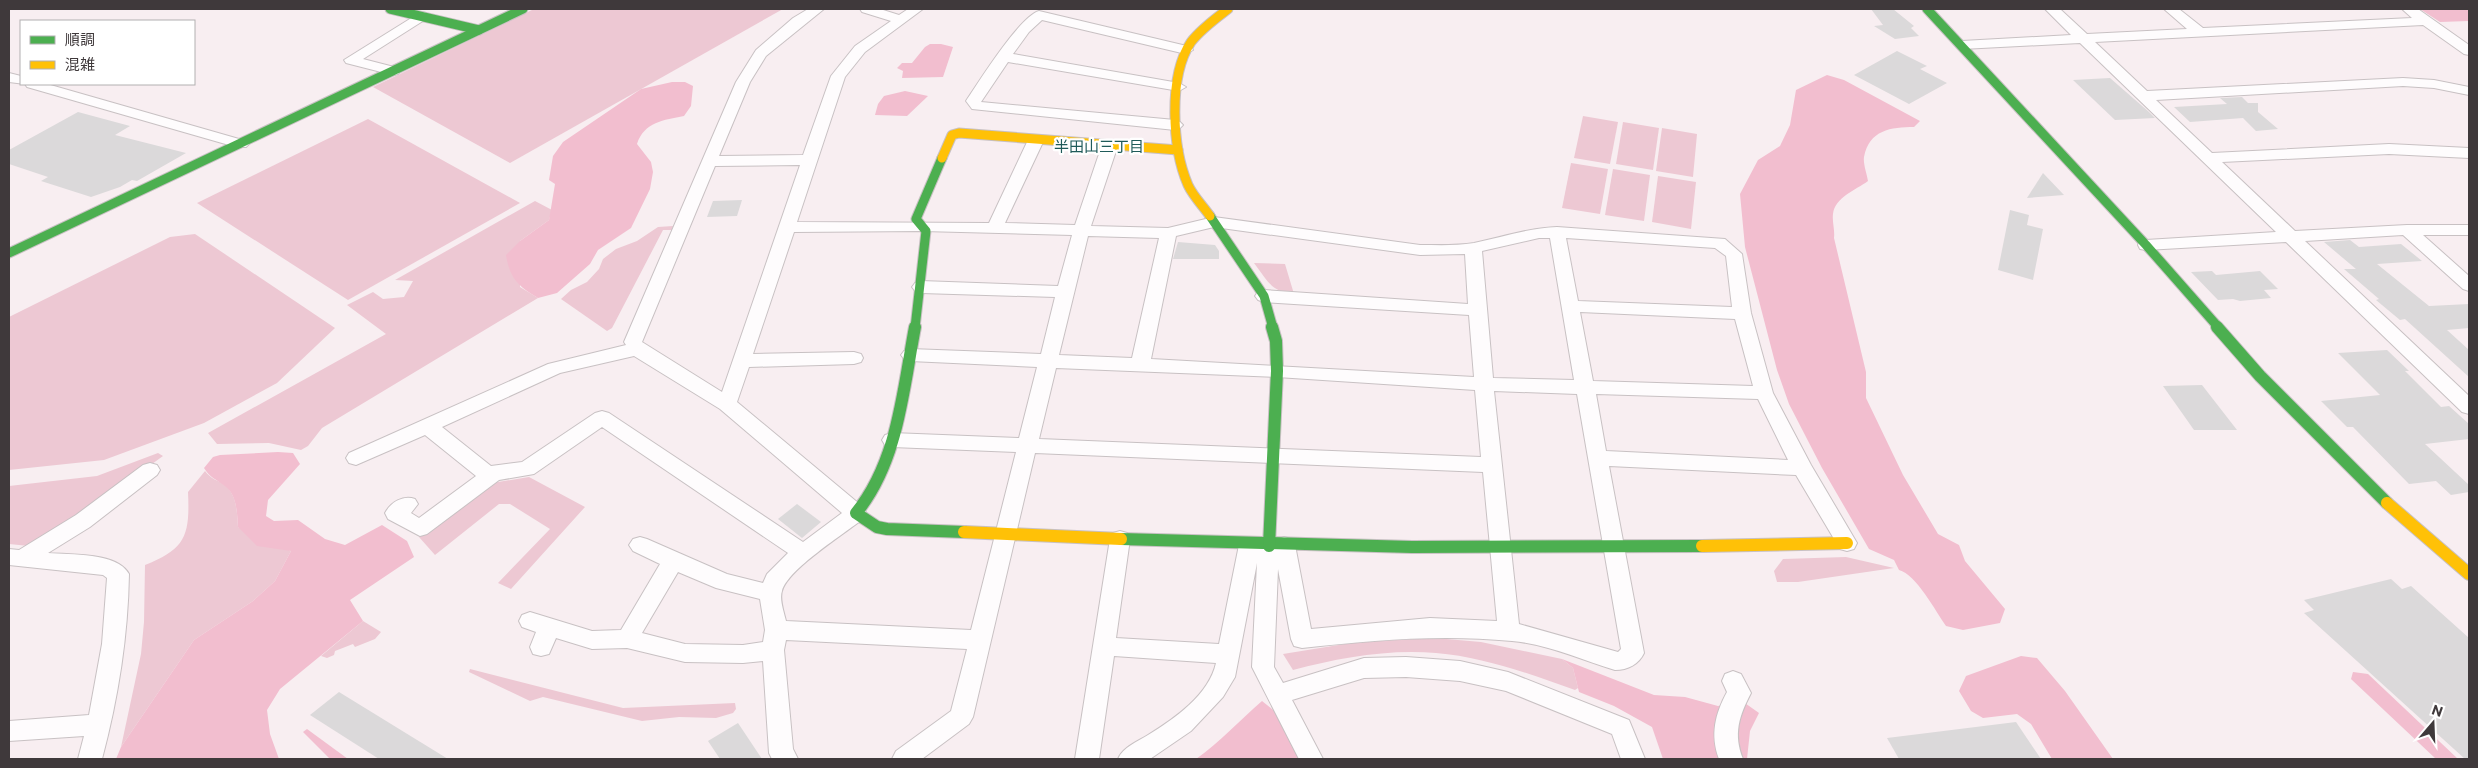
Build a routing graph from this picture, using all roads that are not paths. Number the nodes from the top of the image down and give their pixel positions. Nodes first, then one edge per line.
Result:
1 (390, 9) edge
2 (523, 9) edge
3 (817, 9) edge
4 (867, 9) edge
5 (916, 9) edge
6 (1228, 9) edge
7 (1927, 9) edge
8 (2052, 9) edge
9 (2171, 9) edge
10 (2409, 9) edge
11 (421, 16) junction
12 (899, 20) junction
13 (2426, 21) junction
14 (479, 30) junction
15 (2200, 34) junction
16 (2084, 40) junction
17 (1962, 45) junction
18 (2467, 48) edge
19 (1186, 50) junction
20 (1003, 57) junction
21 (393, 71) junction
22 (35, 85) edge
23 (1178, 87) junction
24 (2469, 91) edge
25 (2144, 96) junction
26 (1176, 125) junction
27 (1036, 140) junction
28 (240, 144) junction
29 (1110, 145) junction
30 (1178, 150) junction
31 (2469, 153) edge
32 (2209, 158) junction
33 (809, 160) junction
34 (709, 161) junction
35 (1214, 222) junction
36 (923, 226) junction
37 (788, 227) junction
38 (995, 228) junction
39 (2407, 230) junction
40 (2469, 230) edge
41 (1081, 231) junction
42 (1557, 232) junction
43 (1168, 233) junction
44 (2290, 237) junction
45 (2146, 244) junction
46 (1473, 248) junction
47 (9, 253) edge
48 (2469, 285) edge
49 (921, 287) junction
50 (1065, 292) junction
51 (1264, 296) junction
52 (1570, 306) junction
53 (1477, 310) junction
54 (1742, 313) junction
55 (637, 349) junction
56 (910, 355) junction
57 (854, 358) dead end
58 (742, 361) junction
59 (1046, 362) junction
60 (1140, 366) junction
61 (1277, 371) junction
62 (1483, 384) junction
63 (1585, 386) junction
64 (1764, 394) junction
65 (727, 404) junction
66 (2469, 407) edge
67 (427, 426) junction
68 (892, 440) junction
69 (1027, 446) junction
70 (1273, 456) junction
71 (356, 458) dead end
72 (1597, 458) junction
73 (1491, 465) junction
74 (1802, 468) junction
75 (150, 470) dead end
76 (494, 473) junction
77 (408, 504) dead end
78 (856, 513) junction
79 (1006, 534) junction
80 (1120, 539) junction
81 (1847, 543) joint
82 (640, 545) dead end
83 (1268, 545) junction
84 (1614, 546) junction
85 (1502, 549) junction
86 (804, 553) junction
87 (16, 557) edge
88 (673, 560) junction
89 (2469, 574) edge
90 (770, 594) junction
91 (540, 632) dead end
92 (1509, 632) junction
93 (628, 640) junction
94 (774, 640) junction
95 (980, 640) junction
96 (1103, 646) junction
97 (1229, 654) junction
98 (1733, 681) dead end
99 (1276, 695) junction
100 (100, 724) junction
101 (9, 731) edge
102 (90, 759) edge
103 (786, 759) edge
104 (904, 759) edge
105 (1087, 759) edge
106 (1130, 759) edge
107 (1311, 759) edge
108 (1633, 759) edge
109 (1731, 759) edge

1 - 11 street
2 - 14 street
3 - 34 street
4 - 12 street
5 - 12 street
6 - 19 street
7 - 17 street
8 - 16 street
9 - 15 street
10 - 13 street
11 - 14 street
11 - 21 street
12 - 33 street
13 - 15 street
13 - 18 street
14 - 21 street
15 - 16 street
16 - 17 street
16 - 25 street
17 - 45 street
19 - 20 street
19 - 23 street
20 - 23 street
20 - 26 street
21 - 28 street
22 - 28 street
23 - 26 street
24 - 25 street
25 - 32 street
26 - 30 street
27 - 29 street
27 - 36 street
27 - 38 street
28 - 47 street
29 - 30 street
29 - 41 street
30 - 35 street
31 - 32 street
32 - 44 street
33 - 34 street
33 - 37 street
34 - 55 street
35 - 43 street
35 - 46 street
35 - 51 street
36 - 37 street
36 - 38 street
36 - 49 street
37 - 58 street
38 - 41 street
39 - 40 street
39 - 44 street
39 - 48 street
41 - 43 street
41 - 50 street
42 - 46 street
42 - 52 street
42 - 54 street
43 - 60 street
44 - 45 street
44 - 66 street
45 - 89 street
46 - 53 street
49 - 50 street
49 - 56 street
50 - 59 street
51 - 53 street
51 - 61 street
52 - 54 street
52 - 63 street
53 - 62 street
54 - 64 street
55 - 65 street
55 - 67 street
56 - 59 street
56 - 68 street
57 - 58 street
58 - 65 street
59 - 60 street
59 - 69 street
60 - 61 street
61 - 62 street
61 - 70 street
62 - 63 street
62 - 73 street
63 - 64 street
63 - 72 street
64 - 74 street
65 - 78 street
67 - 71 street
67 - 76 street
68 - 69 street
68 - 78 street
69 - 70 street
69 - 79 street
70 - 73 street
70 - 83 street
72 - 74 street
72 - 84 street
73 - 85 street
74 - 81 street
75 - 87 street
76 - 77 street
76 - 86 street
78 - 79 street
78 - 86 street
79 - 80 street
79 - 95 street
80 - 83 street
80 - 96 street
81 - 84 street
82 - 88 street
83 - 85 street
83 - 92 street
83 - 97 street
83 - 99 street
84 - 85 street
84 - 92 street
85 - 92 street
86 - 90 street
87 - 100 street
88 - 90 street
88 - 93 street
90 - 94 street
91 - 93 street
93 - 94 street
94 - 95 street
94 - 103 street
95 - 104 street
96 - 97 street
96 - 105 street
97 - 106 street
98 - 109 street
99 - 107 street
99 - 108 street
100 - 101 street
100 - 102 street

